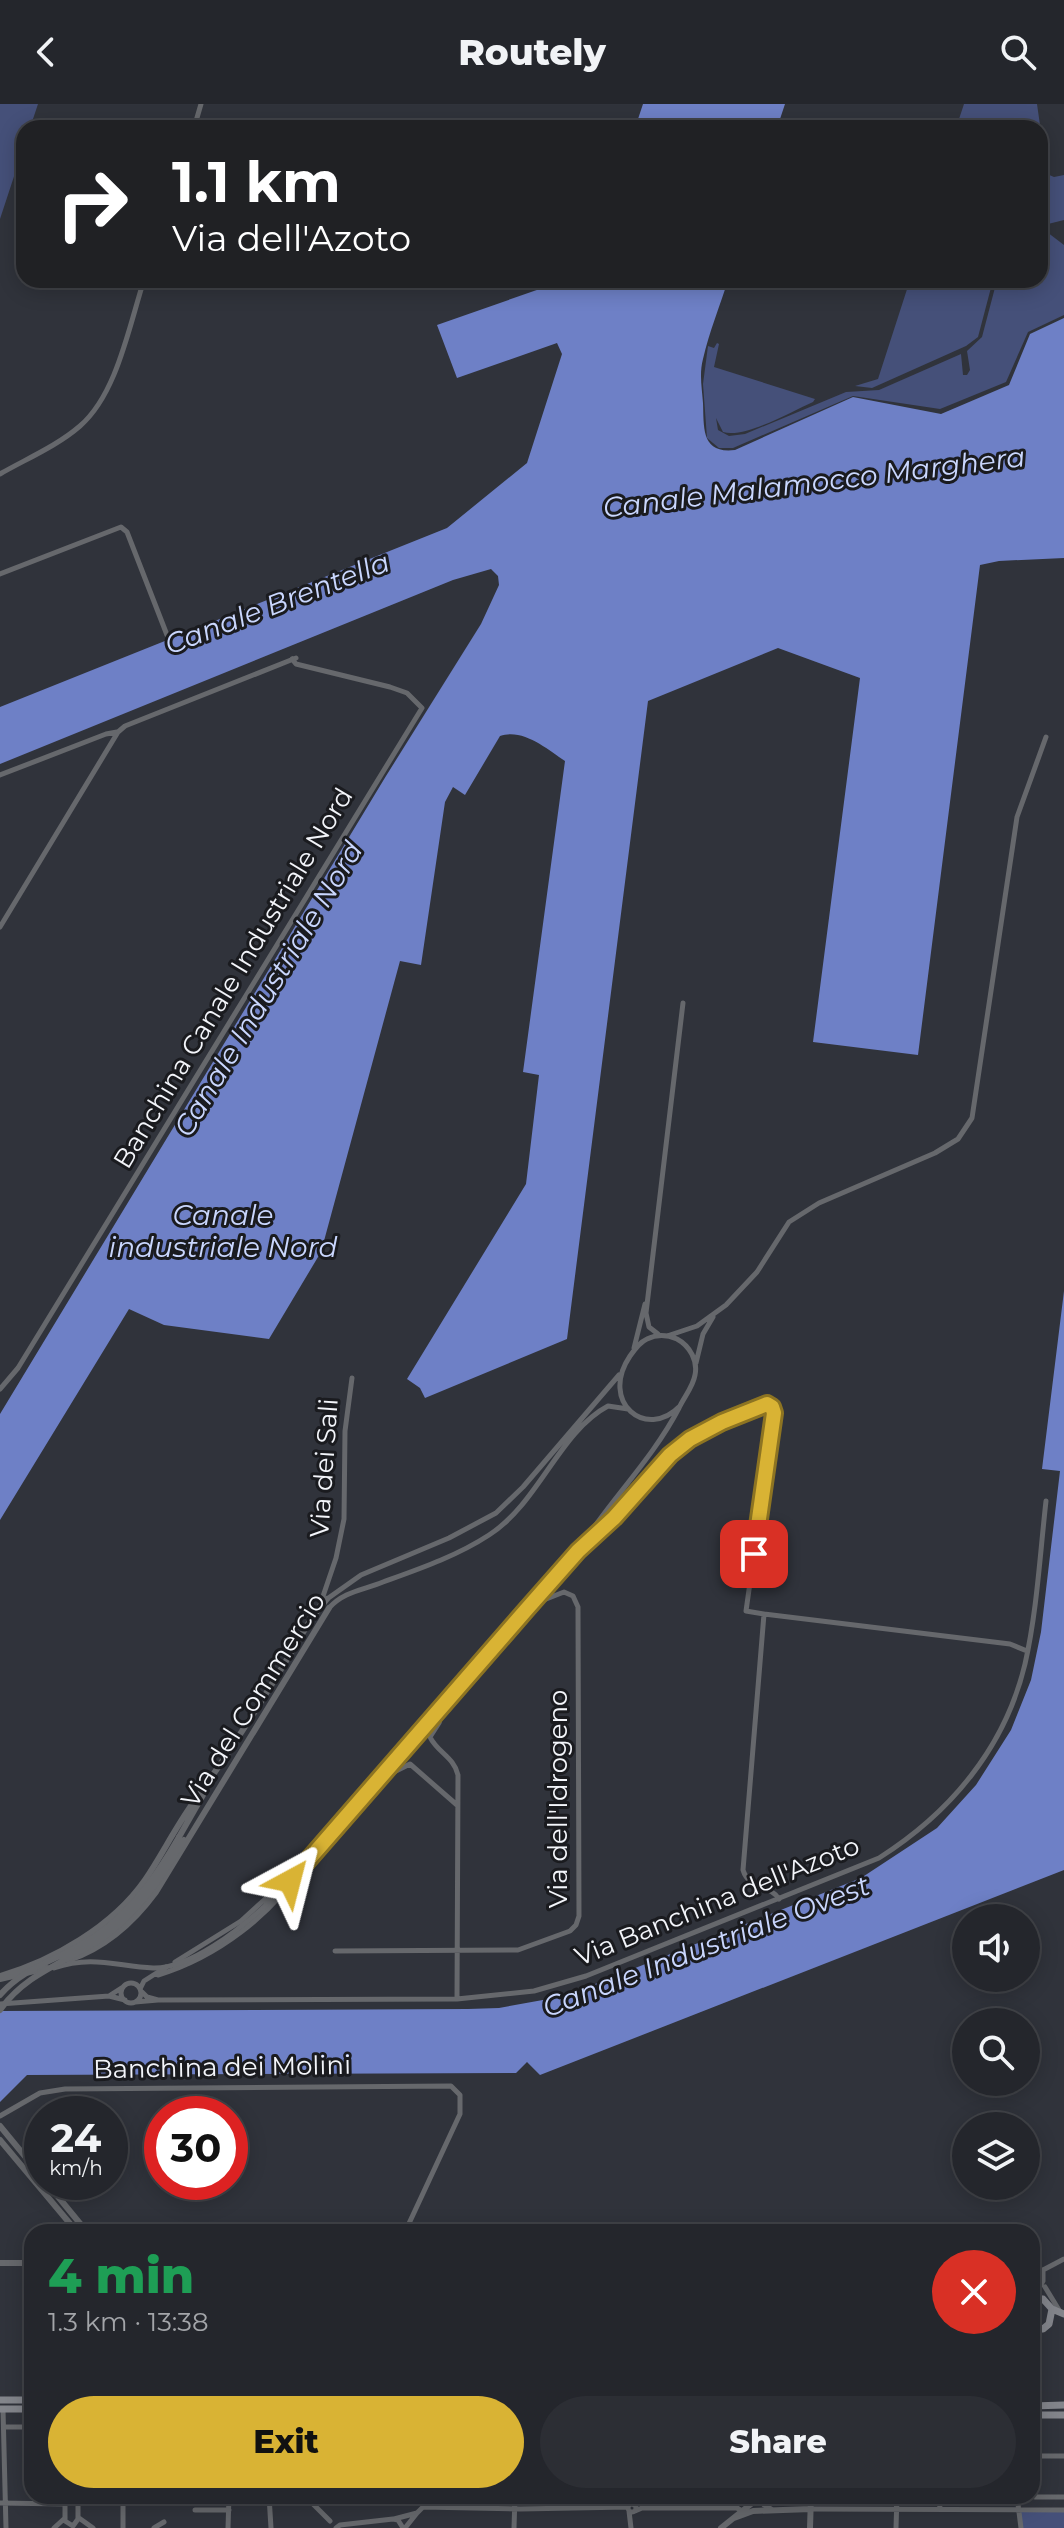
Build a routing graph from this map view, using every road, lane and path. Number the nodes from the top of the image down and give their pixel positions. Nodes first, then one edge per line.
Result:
1 (141, 288) edge
2 (0, 474) edge
3 (0, 574) edge
4 (167, 635) dead end
5 (118, 732) junction
6 (1046, 737) dead end
7 (0, 775) edge
8 (0, 927) edge
9 (683, 1003) dead end
10 (647, 1299) junction
11 (714, 1314) junction
12 (666, 1336) junction
13 (632, 1353) junction
14 (696, 1364) junction
15 (619, 1375) junction
16 (352, 1378) dead end
17 (0, 1389) edge
18 (680, 1406) junction
19 (630, 1410) junction
20 (1046, 1501) dead end
21 (578, 1551) junction
22 (327, 1599) joint
23 (533, 1604) junction
24 (320, 1606) junction
25 (329, 1608) joint
26 (764, 1614) junction
27 (1027, 1651) junction
28 (446, 1701) junction
29 (375, 1781) junction
30 (211, 1782) junction
31 (219, 1786) junction
32 (457, 1805) junction
33 (182, 1838) junction
34 (313, 1852) junction
35 (779, 1899) junction
36 (335, 1951) dead end
37 (457, 1951) junction
38 (0, 1978) edge
39 (22, 1985) junction
40 (123, 1986) junction
41 (140, 1990) junction
42 (0, 1995) edge
43 (109, 1996) junction
44 (457, 1999) junction
45 (158, 2000) junction
46 (125, 2001) junction
47 (135, 2002) junction
48 (0, 2007) edge
49 (0, 2116) edge
50 (0, 2126) edge
51 (0, 2140) edge
52 (24, 2155) edge
53 (61, 2200) edge
54 (70, 2224) edge
55 (80, 2224) edge
56 (409, 2224) edge
57 (1064, 2259) edge
58 (0, 2263) edge
59 (24, 2263) edge
60 (1040, 2270) edge
61 (1043, 2270) junction
62 (1044, 2284) junction
63 (1040, 2289) edge
64 (1040, 2300) edge
65 (1047, 2301) junction
66 (1052, 2309) junction
67 (1063, 2316) edge
68 (1046, 2326) junction
69 (1040, 2329) edge
70 (1040, 2338) edge
71 (0, 2400) edge
72 (24, 2400) edge
73 (1040, 2402) edge
74 (1064, 2405) edge
75 (24, 2410) edge
76 (2, 2412) edge
77 (1064, 2415) edge
78 (1040, 2418) edge
79 (4, 2427) junction
80 (24, 2427) edge
81 (1040, 2456) edge
82 (1064, 2456) edge
83 (2, 2457) edge
84 (1040, 2497) edge
85 (1064, 2497) edge
86 (3, 2503) edge
87 (24, 2503) edge
88 (65, 2504) edge
89 (76, 2504) edge
90 (123, 2504) edge
91 (229, 2504) edge
92 (270, 2504) edge
93 (313, 2504) edge
94 (426, 2504) edge
95 (514, 2504) edge
96 (633, 2504) edge
97 (697, 2504) edge
98 (747, 2504) edge
99 (765, 2504) edge
100 (805, 2504) edge
101 (813, 2504) edge
102 (896, 2504) edge
103 (940, 2504) edge
104 (1017, 2504) edge
105 (423, 2507) junction
106 (633, 2508) junction
107 (697, 2508) junction
108 (514, 2509) junction
109 (800, 2509) junction
110 (814, 2509) junction
111 (896, 2509) junction
112 (940, 2509) junction
113 (195, 2510) dead end
114 (229, 2510) junction
115 (776, 2510) junction
116 (1017, 2510) junction
117 (1064, 2510) edge
118 (742, 2511) junction
119 (417, 2513) junction
120 (78, 2517) junction
121 (65, 2518) junction
122 (734, 2518) junction
123 (393, 2519) junction
124 (164, 2522) dead end
125 (631, 2524) edge
126 (335, 2526) edge
127 (72, 2527) edge
128 (6, 2528) edge
129 (54, 2528) edge
130 (93, 2528) edge
131 (123, 2528) edge
132 (154, 2528) edge
133 (228, 2528) edge
134 (271, 2528) edge
135 (404, 2528) edge
136 (514, 2528) edge
137 (721, 2528) edge
138 (810, 2528) edge
139 (896, 2528) edge
140 (1021, 2528) edge

1 - 2 street
3 - 4 street
5 - 7 street
5 - 8 street
5 - 17 street, Banchina Canale Industriale Nord
6 - 11 street
9 - 10 street
10 - 12 street
10 - 13 street
11 - 12 street
11 - 14 street
12 - 13 street
12 - 14 street
13 - 15 street
14 - 18 street
15 - 19 street
15 - 22 street, Via del Commercio
16 - 24 street, Via dei Sali
18 - 19 street
18 - 21 street
19 - 25 street, Via del Commercio
20 - 27 street, Via Banchina dell'Azoto
21 - 23 street
21 - 26 street
22 - 24 street, Via del Commercio
23 - 28 street
23 - 37 street, Via dell'Idrogeno
24 - 30 street, Via del Commercio
25 - 31 street, Via del Commercio
26 - 27 street
26 - 35 street
27 - 35 street, Via Banchina dell'Azoto
28 - 29 street
28 - 32 street
29 - 32 street
29 - 34 street
30 - 33 street
30 - 38 street, Via del Commercio
31 - 33 street
31 - 38 street, Via del Commercio
32 - 37 street
33 - 39 street, bridge
33 - 42 street, bridge
34 - 39 street, bridge
34 - 41 street
35 - 44 street, Via Banchina dell'Azoto
36 - 37 street
37 - 44 street
39 - 48 street, bridge
40 - 41 street
40 - 43 street
40 - 46 street
41 - 45 street
41 - 47 street
43 - 46 street
43 - 48 street
44 - 45 street, Via Banchina dell'Azoto
45 - 47 street, Via Banchina dell'Azoto
46 - 47 street
49 - 56 street, Banchina dei Molini
50 - 52 street
51 - 54 street
53 - 55 street
57 - 61 street
58 - 59 street
60 - 61 street
61 - 62 street
62 - 63 street
62 - 65 street
62 - 67 street
64 - 65 main road
65 - 66 main road
66 - 67 main road
66 - 68 main road
67 - 68 main road
68 - 69 main road
68 - 70 main road
71 - 72 main road
73 - 74 main road
75 - 76 main road
76 - 79 street
77 - 78 main road
79 - 80 street
79 - 83 street
81 - 82 street
83 - 86 street
84 - 85 street
86 - 87 street
86 - 128 street
88 - 121 street
89 - 120 street
90 - 131 street
91 - 114 street
92 - 134 street
93 - 126 street
94 - 105 street
95 - 108 street
96 - 106 street
97 - 107 street
98 - 118 street
99 - 115 street
100 - 109 street
101 - 110 street
102 - 111 street
103 - 112 street
104 - 116 street
105 - 108 street
105 - 119 street
106 - 107 street
106 - 108 street
106 - 125 street
107 - 118 street
108 - 136 street
109 - 110 street
109 - 115 street
110 - 111 street
110 - 138 street
111 - 112 street
111 - 139 street
112 - 116 street
113 - 114 street
114 - 133 street
115 - 122 street
116 - 117 street
116 - 140 street
118 - 122 street
119 - 123 street
119 - 135 street
120 - 127 street
120 - 130 street
121 - 127 street
121 - 129 street
122 - 137 street
123 - 126 street
123 - 135 street
124 - 132 street

